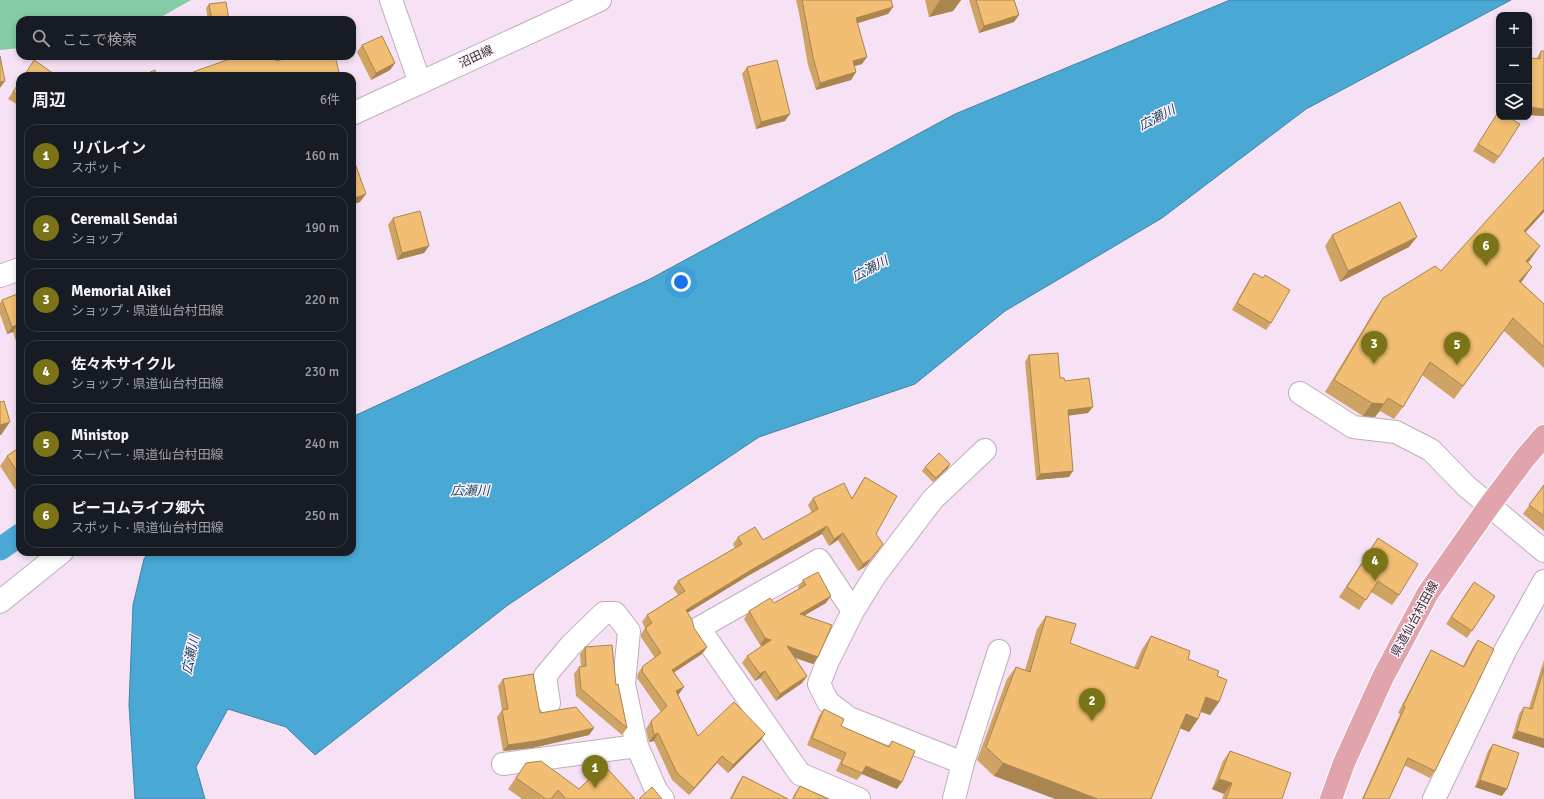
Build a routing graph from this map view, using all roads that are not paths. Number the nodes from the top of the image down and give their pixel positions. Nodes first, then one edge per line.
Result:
1 (391, 0) edge
2 (600, 0) edge
3 (420, 83) junction
4 (356, 112) edge
5 (16, 270) edge
6 (0, 276) edge
7 (1300, 393) dead end
8 (1544, 436) edge
9 (985, 450) dead end
10 (1489, 506) junction
11 (1544, 551) edge
12 (57, 556) edge
13 (1544, 581) edge
14 (0, 602) edge
15 (853, 611) junction
16 (999, 652) dead end
17 (549, 703) dead end
18 (637, 746) junction
19 (963, 763) junction
20 (503, 764) dead end
21 (663, 799) edge
22 (859, 799) edge
23 (954, 799) edge
24 (1331, 799) edge
25 (1434, 799) edge

1 - 3 street
2 - 3 street, 沼田線
3 - 4 street, 沼田線
5 - 6 street
7 - 10 street
8 - 10 main road, 県道仙台村田線
9 - 15 street
10 - 11 street
10 - 24 main road, 県道仙台村田線
12 - 14 street
13 - 25 street
15 - 19 street
15 - 22 street
16 - 19 street
17 - 18 street
18 - 20 street
18 - 21 street
19 - 23 street

